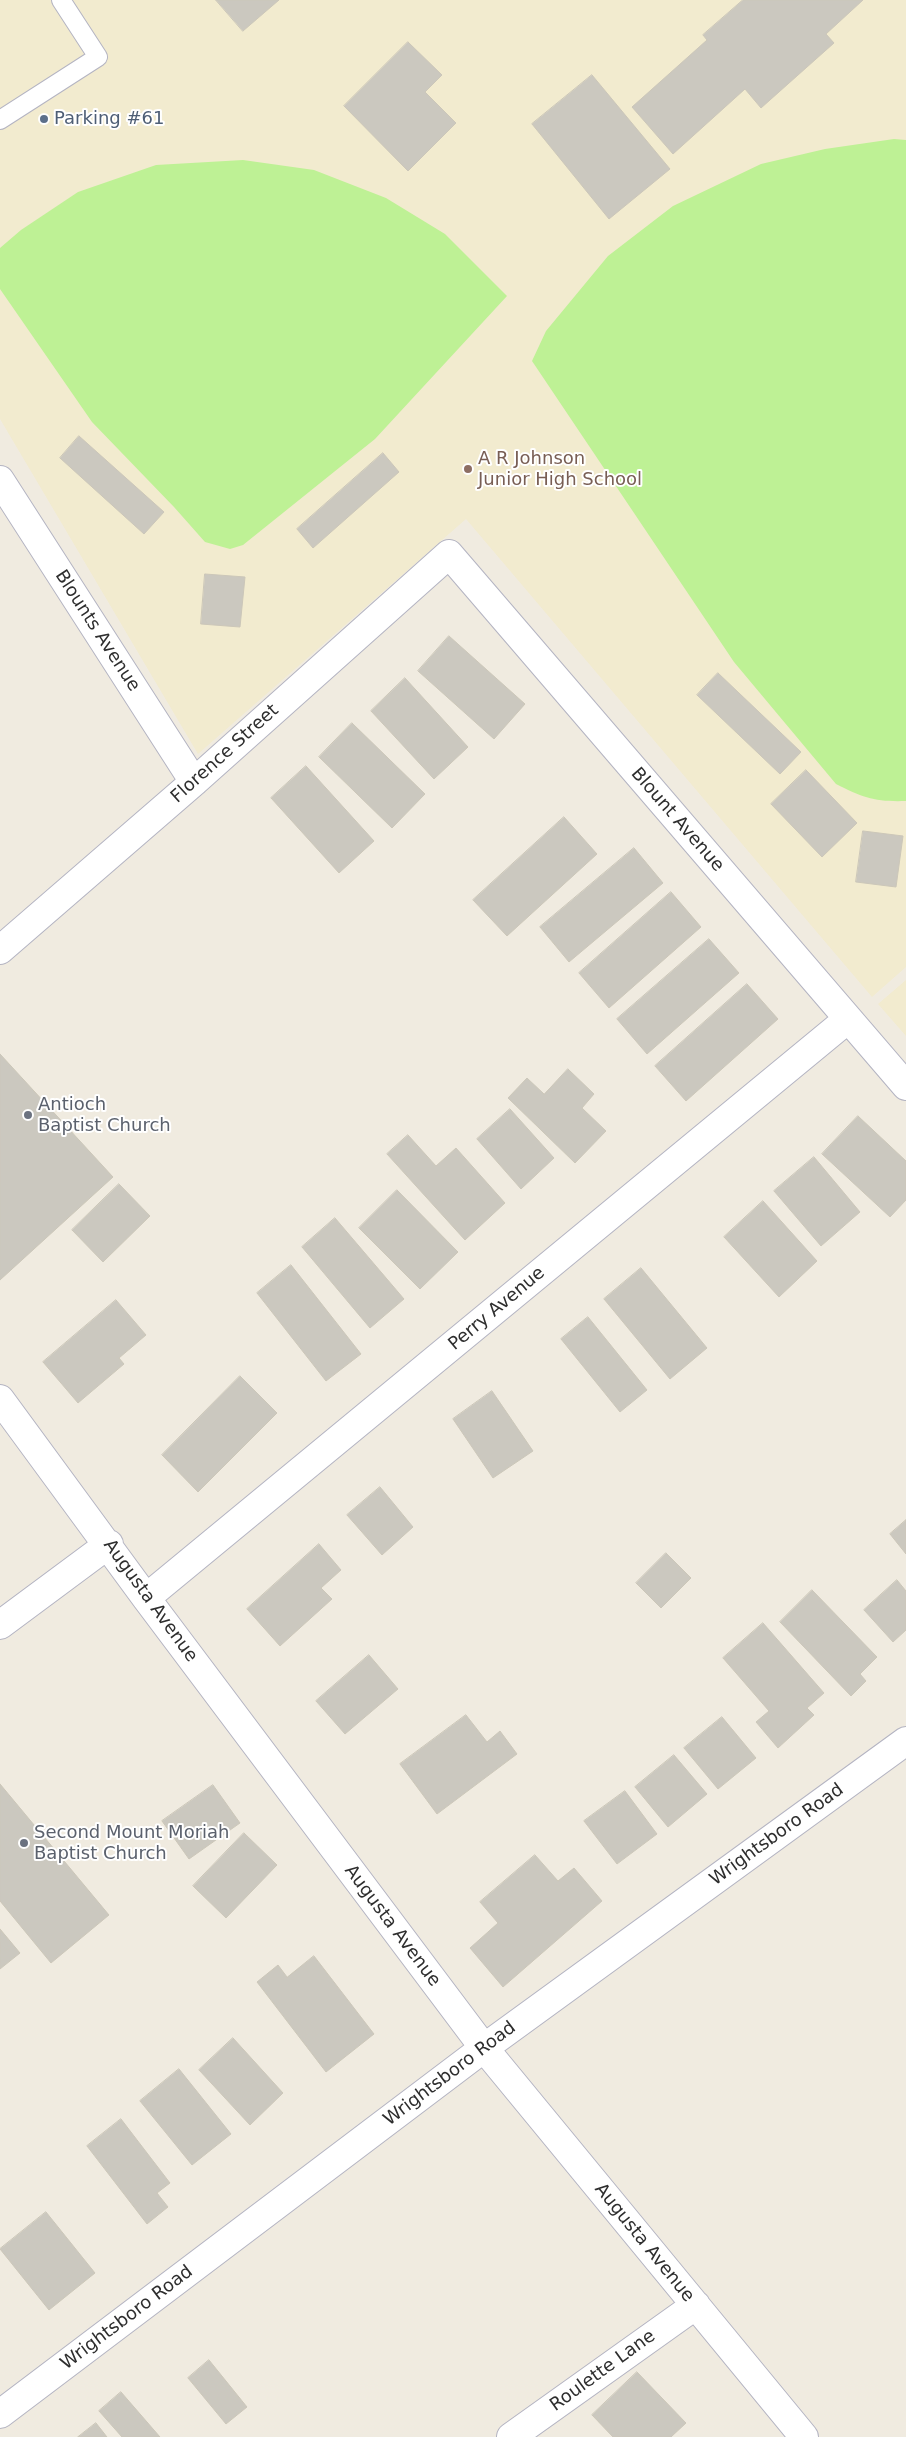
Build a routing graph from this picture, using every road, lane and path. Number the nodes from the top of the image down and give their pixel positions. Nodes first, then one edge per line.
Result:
1 (61, 0) edge
2 (0, 120) edge
3 (0, 480) edge
4 (449, 554) joint
5 (194, 782) junction
6 (0, 950) edge
7 (848, 1019) junction
8 (906, 1086) edge
9 (0, 1399) edge
10 (109, 1544) junction
11 (146, 1598) junction
12 (0, 1625) edge
13 (906, 1741) edge
14 (484, 2048) junction
15 (696, 2305) junction
16 (0, 2414) edge
17 (511, 2437) edge
18 (804, 2437) edge

1 - 2 lane
3 - 5 street, Blounts Avenue
4 - 5 street, Florence Street
4 - 7 street, Blount Avenue
5 - 6 street, Florence Street
7 - 8 street, Blount Avenue
7 - 11 street, Perry Avenue
9 - 10 street, Augusta Avenue
10 - 11 street, Augusta Avenue
10 - 12 street
11 - 14 street, Augusta Avenue
13 - 14 street, Wrightsboro Road
14 - 15 street, Augusta Avenue
14 - 16 street, Wrightsboro Road
15 - 17 street, Roulette Lane
15 - 18 street, Augusta Avenue

